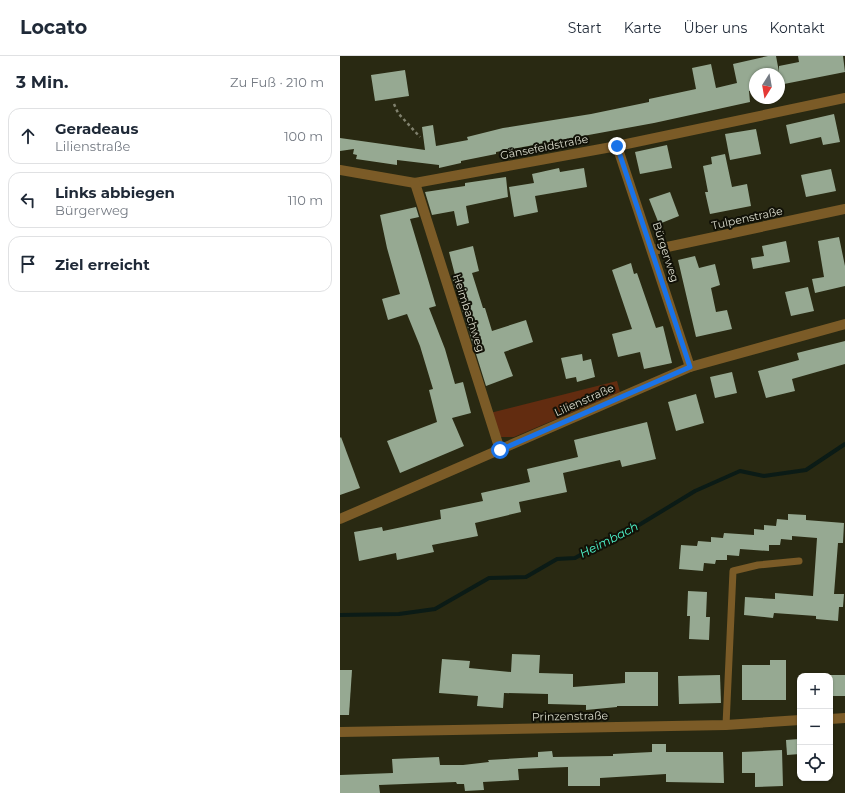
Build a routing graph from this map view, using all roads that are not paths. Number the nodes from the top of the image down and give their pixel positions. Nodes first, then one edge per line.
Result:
1 (845, 98) edge
2 (617, 146) junction
3 (340, 170) edge
4 (415, 183) junction
5 (845, 209) edge
6 (653, 250) junction
7 (845, 324) edge
8 (690, 367) junction
9 (500, 450) junction
10 (340, 519) edge
11 (799, 561) dead end
12 (845, 718) edge
13 (833, 719) edge
14 (797, 720) edge
15 (726, 725) junction
16 (340, 732) edge

1 - 2 street, Gänsefeldstraße
2 - 4 street, Gänsefeldstraße
2 - 6 street, Bürgerweg
3 - 4 street, Gänsefeldstraße
4 - 9 street, Heimbachweg
5 - 6 street, Tulpenstraße
6 - 8 street, Bürgerweg
7 - 8 street, Lilienstraße
8 - 9 street, Lilienstraße
9 - 10 street, Lilienstraße
11 - 15 lane
12 - 13 street
14 - 15 street, Prinzenstraße
15 - 16 street, Prinzenstraße

